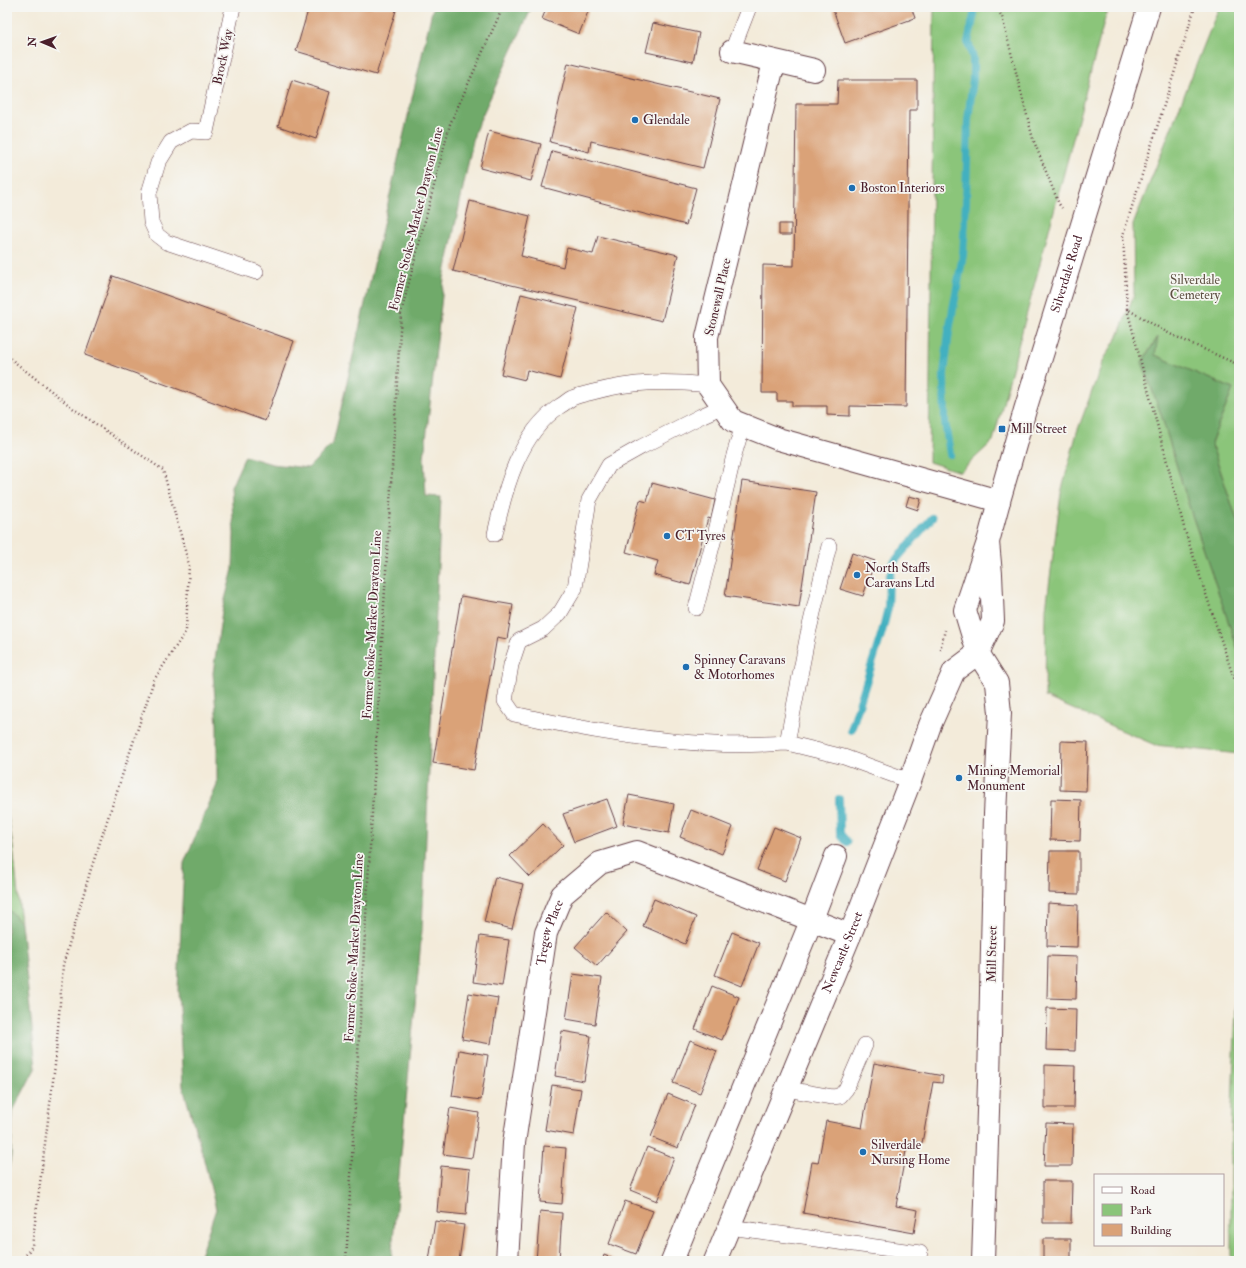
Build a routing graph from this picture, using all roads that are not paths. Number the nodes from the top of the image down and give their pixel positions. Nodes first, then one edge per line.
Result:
1 (233, 7) edge
2 (749, 7) edge
3 (1149, 7) edge
4 (732, 51) joint
5 (774, 62) junction
6 (814, 70) dead end
7 (256, 272) dead end
8 (708, 385) junction
9 (723, 406) junction
10 (743, 425) junction
11 (999, 501) junction
12 (495, 534) dead end
13 (829, 546) dead end
14 (696, 608) dead end
15 (978, 653) junction
16 (787, 743) junction
17 (910, 781) junction
18 (836, 856) dead end
19 (812, 919) junction
20 (850, 935) junction
21 (865, 1045) dead end
22 (787, 1089) junction
23 (729, 1227) junction
24 (920, 1253) dead end
25 (507, 1261) edge
26 (672, 1261) edge
27 (715, 1261) edge
28 (983, 1261) edge

1 - 7 lane, Brock Way
2 - 4 lane
3 - 11 street, Silverdale Road
4 - 5 street
5 - 6 street
5 - 8 street, Stonewall Place
8 - 9 street
8 - 12 lane
9 - 10 street
9 - 16 lane
10 - 11 street
10 - 14 lane
11 - 15 street, Silverdale Road
13 - 16 lane
15 - 17 street, Newcastle Street
15 - 28 street, Mill Street
16 - 17 lane
17 - 20 street, Newcastle Street
18 - 19 street
19 - 20 street, Tregew Place
19 - 25 street, Tregew Place
19 - 26 street
20 - 22 street, Newcastle Street
21 - 22 lane
22 - 23 street, Newcastle Street
23 - 24 lane
23 - 27 street, Newcastle Street

